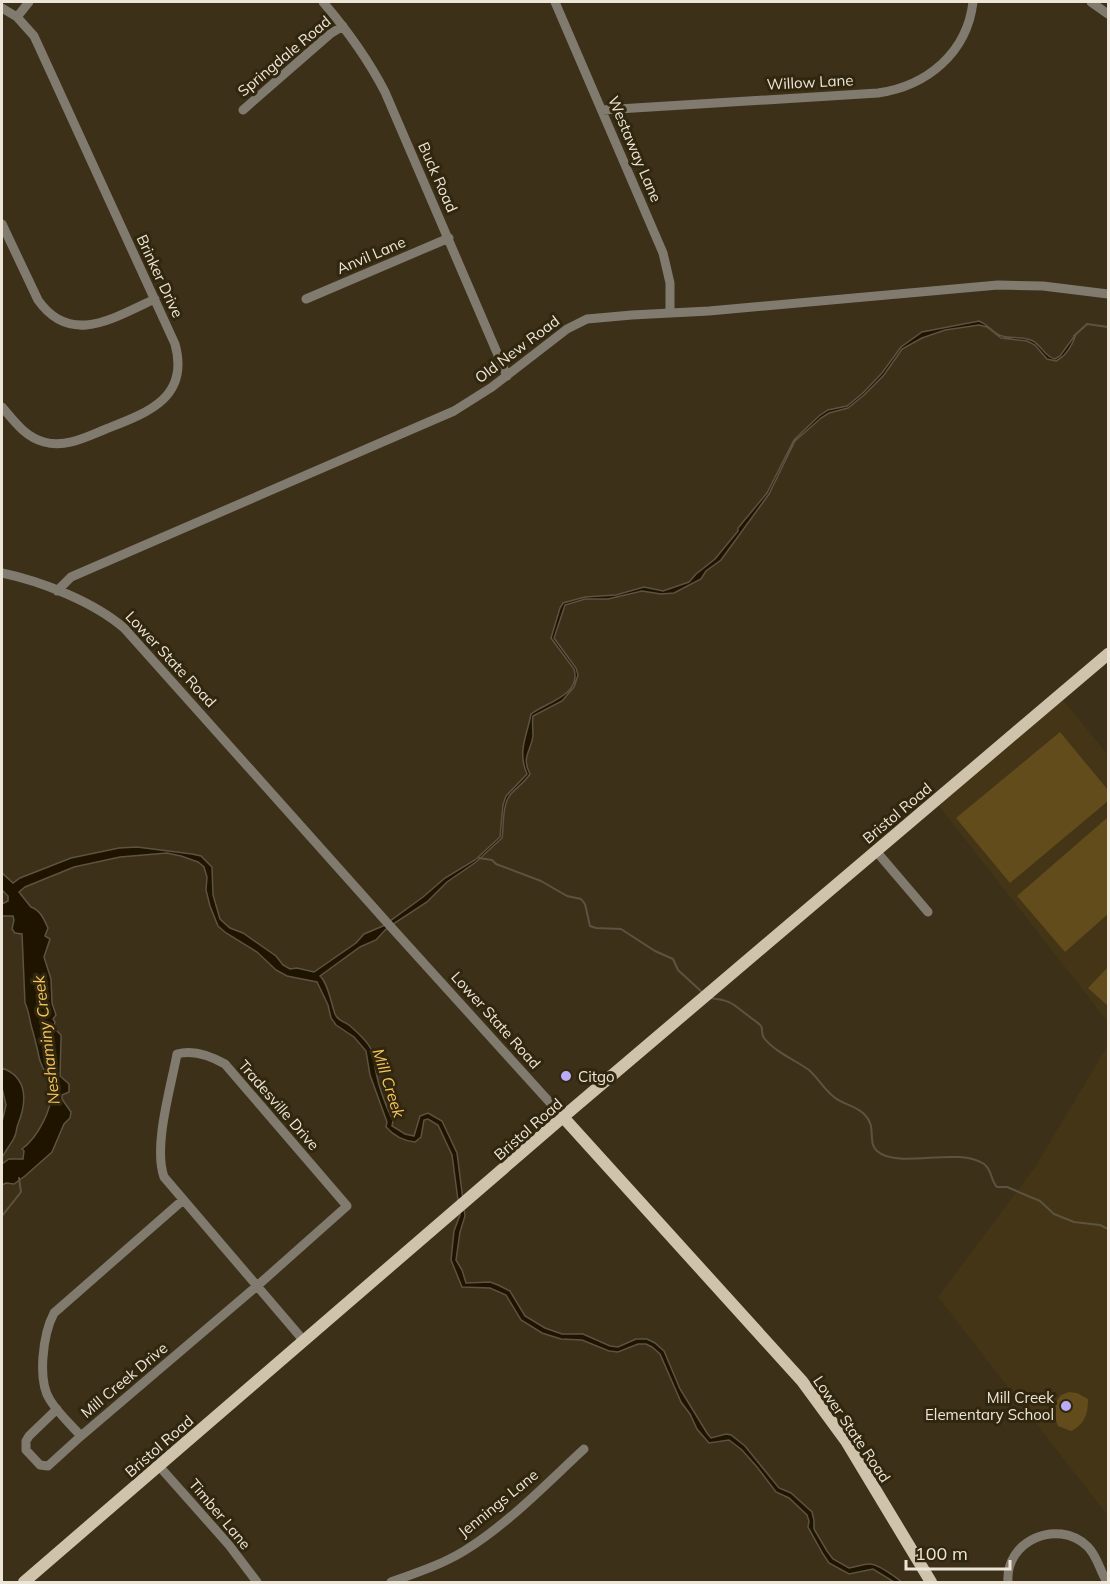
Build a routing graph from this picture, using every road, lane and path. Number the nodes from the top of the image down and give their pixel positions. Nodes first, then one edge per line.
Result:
1 (29, 2) edge
2 (323, 2) edge
3 (555, 2) edge
4 (973, 2) edge
5 (1091, 2) edge
6 (2, 8) edge
7 (1108, 14) edge
8 (17, 17) junction
9 (343, 26) junction
10 (243, 110) dead end
11 (602, 110) junction
12 (2, 224) edge
13 (449, 238) junction
14 (1108, 294) edge
15 (155, 299) junction
16 (306, 299) dead end
17 (670, 313) junction
18 (507, 376) junction
19 (2, 407) edge
20 (2, 573) edge
21 (57, 591) junction
22 (1108, 654) edge
23 (876, 851) junction
24 (928, 912) dead end
25 (563, 1118) junction
26 (183, 1200) junction
27 (257, 1286) junction
28 (304, 1341) junction
29 (57, 1409) junction
30 (81, 1436) junction
31 (584, 1449) dead end
32 (159, 1466) junction
33 (24, 1582) edge
34 (257, 1582) edge
35 (391, 1582) edge
36 (931, 1582) edge
37 (1008, 1582) edge
38 (1107, 1582) edge

1 - 8 street
2 - 9 street, Buck Road
3 - 11 street, Westaway Lane
4 - 11 street, Willow Lane
5 - 7 street
6 - 8 street, Brinker Drive
8 - 15 street, Brinker Drive
9 - 10 street, Springdale Road
9 - 13 street, Buck Road
11 - 17 street, Westaway Lane
12 - 15 street
13 - 16 street, Anvil Lane
13 - 18 street, Buck Road
14 - 17 street, Old New Road
15 - 19 street, Brinker Drive
17 - 18 street, Old New Road
18 - 21 street, Old New Road
20 - 21 street, Lower State Road
21 - 25 street, Lower State Road
22 - 23 main road, Bristol Road
23 - 24 street
23 - 25 main road, Bristol Road
25 - 28 main road, Bristol Road
25 - 36 main road, Lower State Road
26 - 27 street, Tradesville Drive
26 - 27 street, Tradesville Drive
26 - 29 street, Mill Creek Drive
27 - 28 street, Tradesville Drive
27 - 30 street, Mill Creek Drive
28 - 32 main road, Bristol Road
29 - 30 street, Mill Creek Drive
29 - 30 street
31 - 35 street, Jennings Lane
32 - 33 main road, Bristol Road
32 - 34 street, Timber Lane
37 - 38 street

